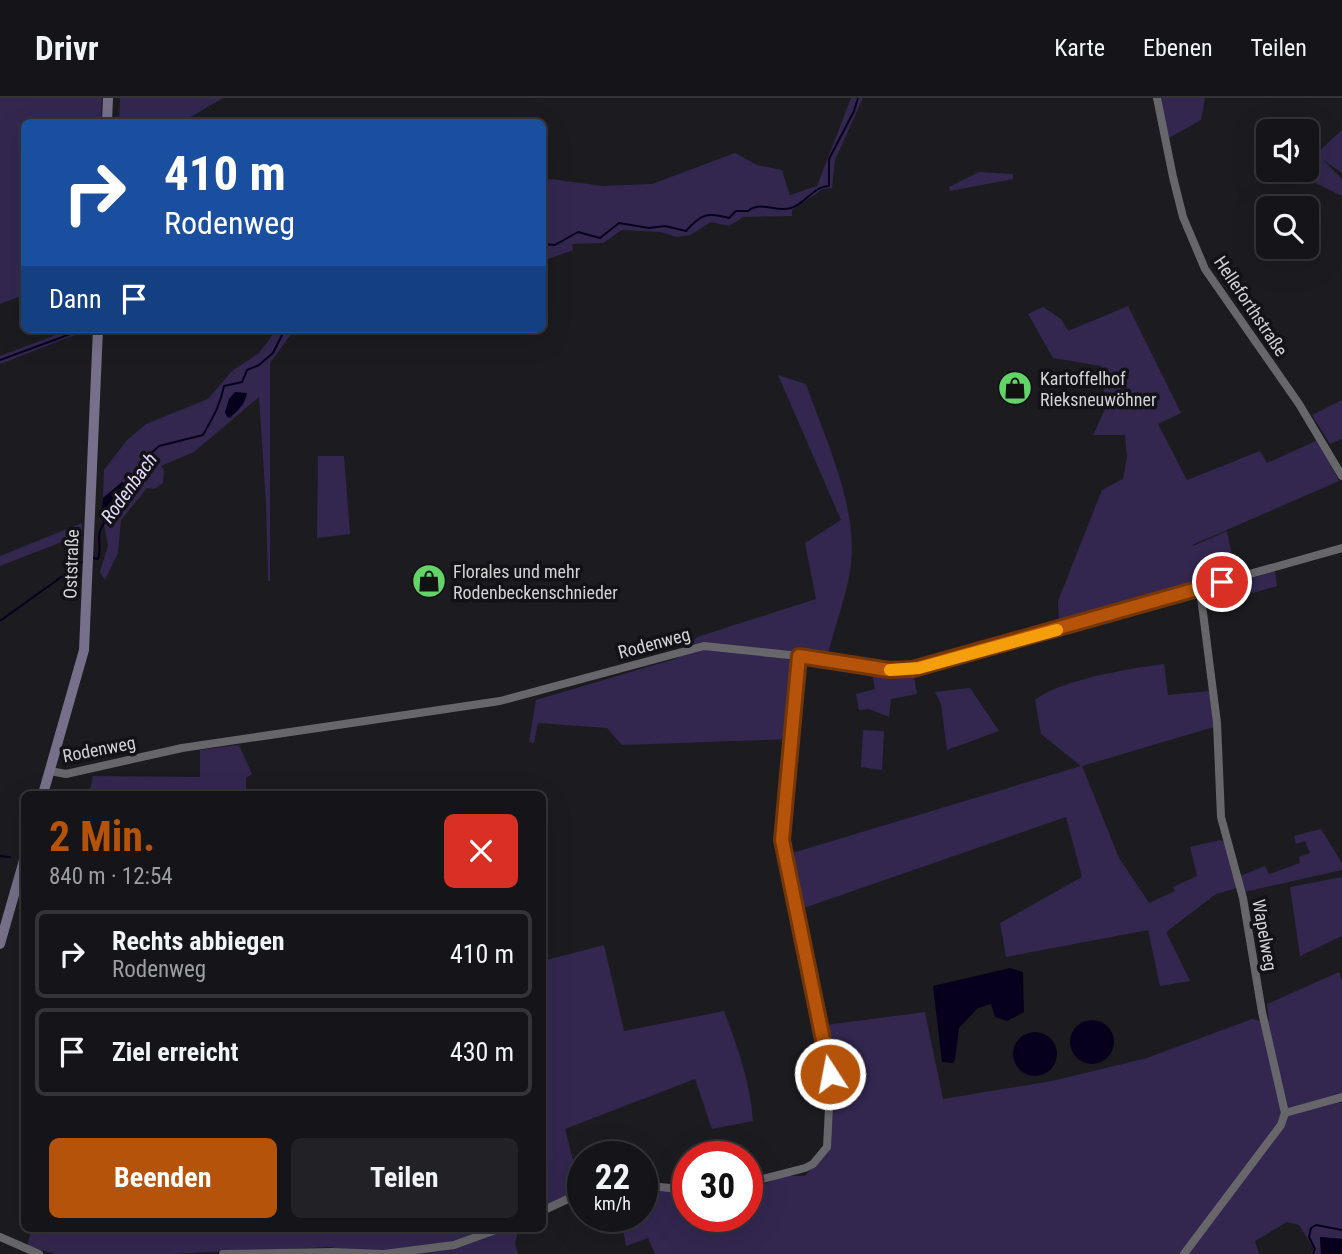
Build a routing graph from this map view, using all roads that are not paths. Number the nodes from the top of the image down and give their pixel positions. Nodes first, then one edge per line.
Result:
1 (108, 98) edge
2 (1157, 98) edge
3 (107, 119) edge
4 (98, 333) edge
5 (1342, 477) edge
6 (1342, 548) edge
7 (1200, 589) junction
8 (799, 656) junction
9 (50, 771) junction
10 (44, 791) edge
11 (21, 870) edge
12 (0, 944) edge
13 (1342, 1097) edge
14 (1285, 1112) junction
15 (763, 1179) edge
16 (567, 1199) edge
17 (546, 1209) edge
18 (490, 1232) edge
19 (0, 1237) edge
20 (333, 1253) edge
21 (39, 1254) edge
22 (223, 1254) edge
23 (1184, 1254) edge

1 - 3 main road
2 - 5 street, Helleforthstraße
4 - 9 main road, Oststraße
6 - 7 street, Rodenweg
7 - 8 street, Rodenweg
7 - 14 street, Wapelweg
8 - 9 street, Rodenweg
8 - 15 street
9 - 10 main road, Oststraße
11 - 12 main road
13 - 14 street
14 - 23 street
16 - 17 street
18 - 20 street
19 - 21 street
20 - 22 street

